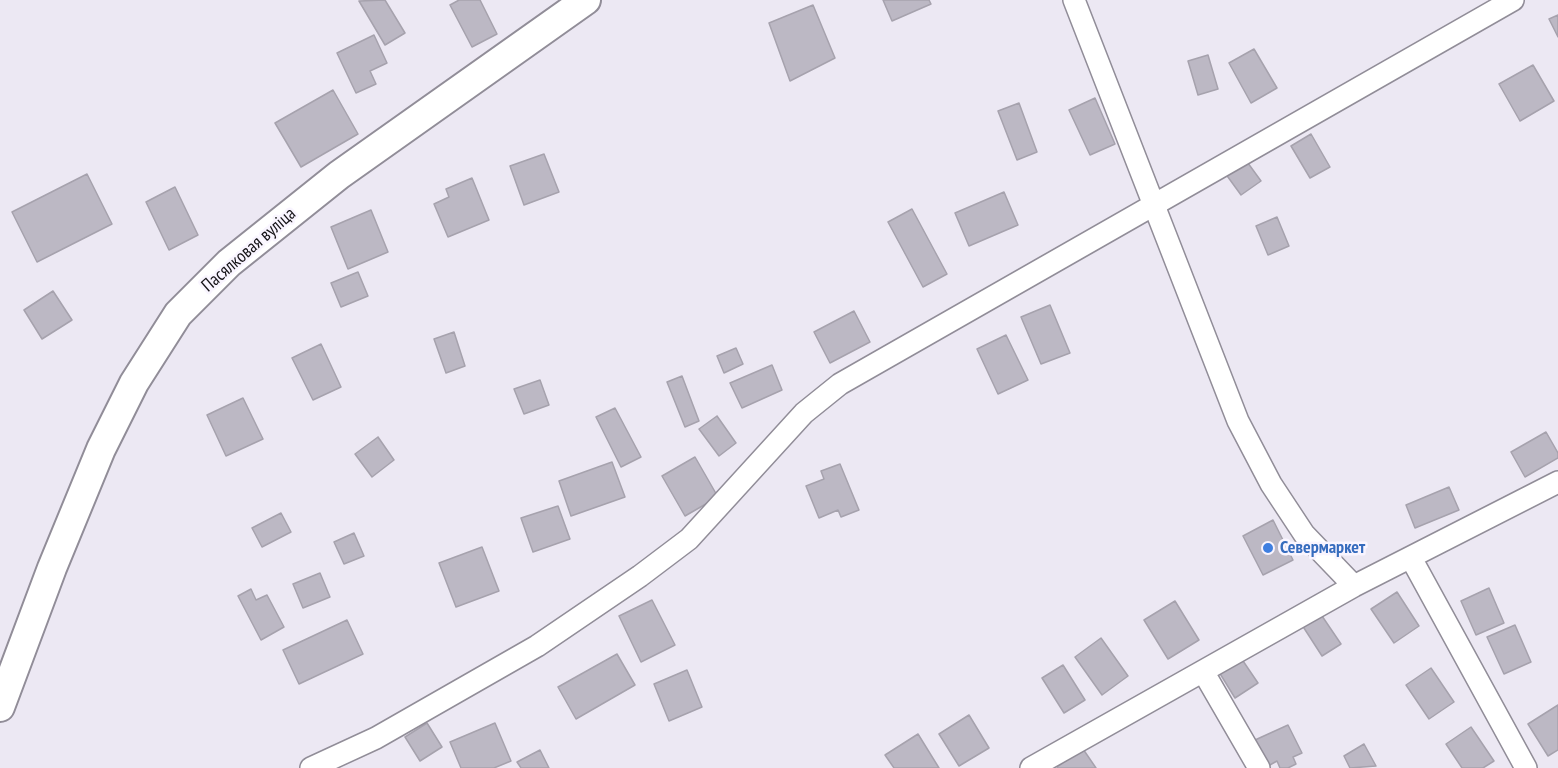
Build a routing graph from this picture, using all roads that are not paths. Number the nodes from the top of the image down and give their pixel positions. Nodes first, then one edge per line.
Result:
1 (586, 0) edge
2 (1074, 0) edge
3 (1513, 0) edge
4 (1153, 208) junction
5 (1558, 482) edge
6 (1411, 558) junction
7 (1354, 586) junction
8 (1204, 673) junction
9 (0, 707) edge
10 (1037, 767) edge
11 (311, 768) edge
12 (1259, 768) edge
13 (1526, 768) edge

1 - 9 main road, Пасялковая вуліца
2 - 4 street
3 - 4 street
4 - 7 street
4 - 11 street
5 - 6 street
6 - 7 street
6 - 13 street
7 - 8 street
8 - 10 street
8 - 12 street

